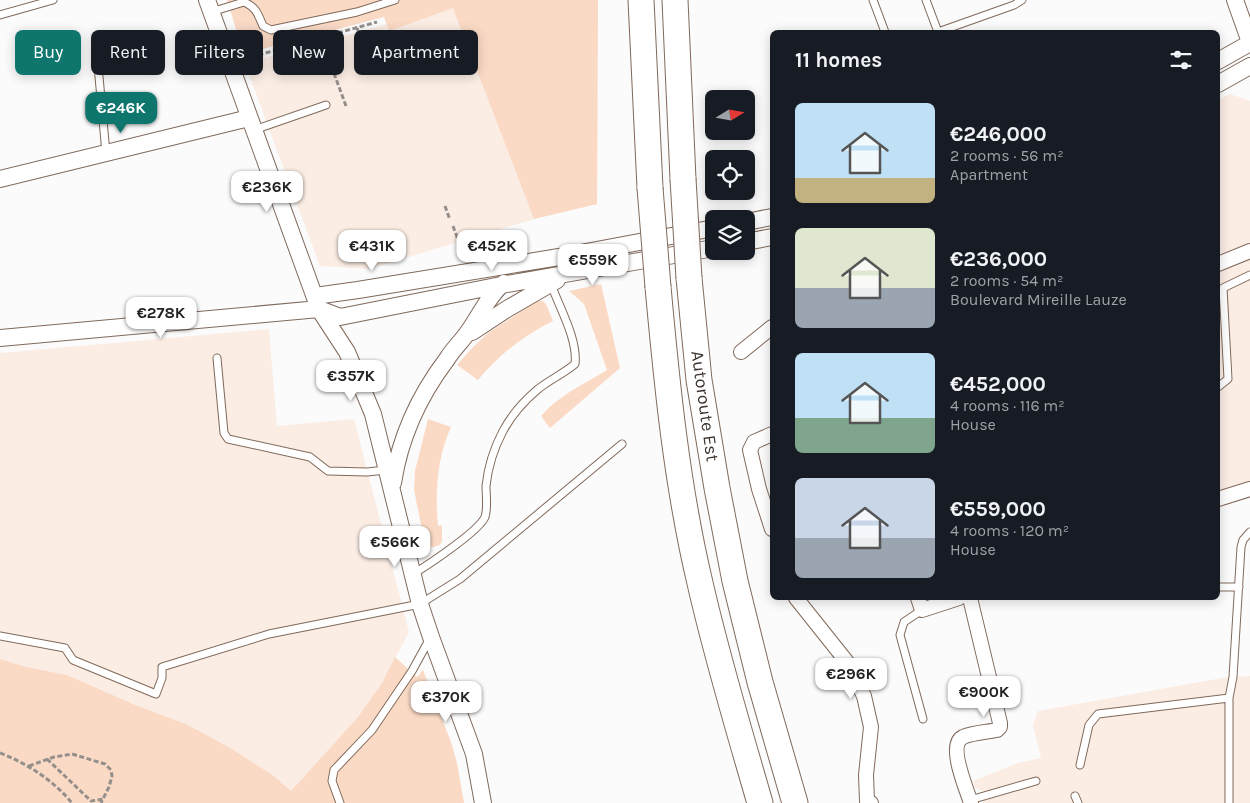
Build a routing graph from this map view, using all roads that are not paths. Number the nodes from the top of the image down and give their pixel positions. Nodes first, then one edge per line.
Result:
1 (53, 0) edge
2 (395, 0) edge
3 (641, 0) edge
4 (675, 0) edge
5 (873, 0) edge
6 (926, 0) edge
7 (1022, 0) edge
8 (1235, 0) edge
9 (209, 6) edge
10 (0, 15) edge
11 (884, 30) edge
12 (937, 30) edge
13 (944, 30) edge
14 (1250, 43) edge
15 (1220, 60) edge
16 (1250, 66) edge
17 (99, 75) edge
18 (1220, 83) edge
19 (326, 105) dead end
20 (252, 124) junction
21 (106, 154) junction
22 (0, 180) edge
23 (770, 217) edge
24 (755, 220) edge
25 (705, 230) edge
26 (770, 237) edge
27 (755, 240) edge
28 (705, 250) edge
29 (1250, 251) edge
30 (559, 257) junction
31 (1220, 263) edge
32 (566, 275) junction
33 (1250, 275) edge
34 (551, 284) junction
35 (501, 285) junction
36 (1220, 289) edge
37 (317, 302) junction
38 (770, 329) edge
39 (466, 336) junction
40 (0, 338) edge
41 (742, 352) dead end
42 (217, 358) dead end
43 (1220, 386) edge
44 (770, 435) edge
45 (622, 444) dead end
46 (386, 470) junction
47 (1250, 489) edge
48 (392, 490) junction
49 (1220, 498) edge
50 (770, 523) edge
51 (1250, 532) edge
52 (413, 574) junction
53 (1220, 587) edge
54 (1239, 587) junction
55 (798, 600) edge
56 (946, 600) edge
57 (970, 600) edge
58 (420, 604) junction
59 (920, 604) edge
60 (0, 636) edge
61 (431, 638) junction
62 (1229, 698) junction
63 (923, 719) dead end
64 (1080, 765) dead end
65 (1036, 780) dead end
66 (970, 801) edge
67 (340, 803) edge
68 (483, 803) edge
69 (760, 803) edge
70 (795, 803) edge
71 (871, 803) edge
72 (1229, 803) edge

1 - 10 lane
2 - 9 lane
3 - 69 highway, Autoroute Est, bridge
4 - 70 highway, Autoroute Est, bridge
5 - 11 lane
6 - 12 lane
7 - 13 lane
8 - 14 street
9 - 20 street
14 - 15 street
16 - 18 street
17 - 21 lane
19 - 20 lane
20 - 21 street
20 - 37 street
21 - 22 street
23 - 24 street
25 - 30 street
26 - 27 street
28 - 32 street
29 - 31 street
30 - 35 street
30 - 37 street
32 - 34 street
32 - 35 street
33 - 36 lane
34 - 39 street
34 - 52 lane
35 - 37 street
35 - 39 street
36 - 43 lane
37 - 40 street
37 - 46 street
38 - 41 street
39 - 48 street
42 - 46 lane
44 - 50 street
45 - 58 lane
46 - 48 street
47 - 49 street
48 - 52 street
51 - 54 lane
52 - 58 street
53 - 54 lane
54 - 62 lane
55 - 71 street
56 - 59 street
57 - 66 street
58 - 60 lane
58 - 61 street
59 - 63 lane
61 - 67 lane
61 - 68 street
62 - 64 lane
62 - 72 lane
65 - 66 lane

